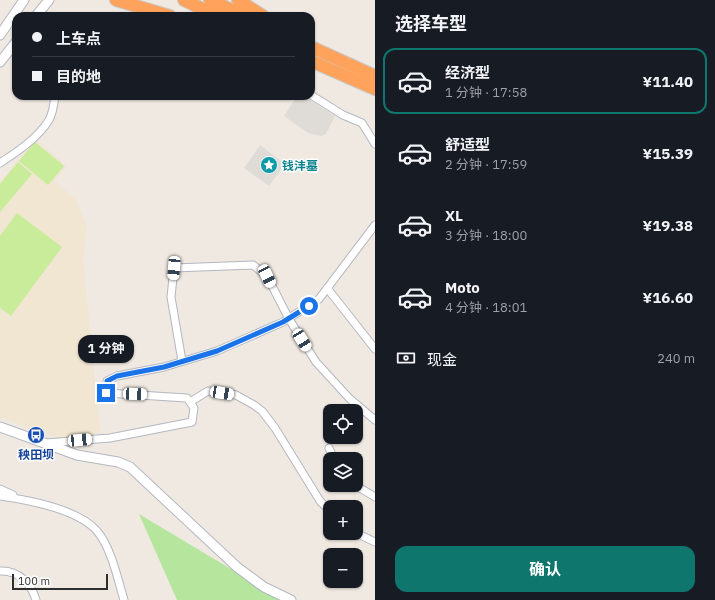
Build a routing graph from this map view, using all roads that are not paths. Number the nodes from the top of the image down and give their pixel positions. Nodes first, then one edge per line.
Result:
1 (24, 0) edge
2 (49, 0) edge
3 (116, 0) edge
4 (184, 0) edge
5 (210, 0) edge
6 (238, 0) edge
7 (16, 12) edge
8 (39, 12) edge
9 (156, 12) edge
10 (209, 12) edge
11 (236, 12) edge
12 (257, 12) edge
13 (12, 18) edge
14 (0, 35) edge
15 (12, 47) edge
16 (315, 48) edge
17 (0, 62) edge
18 (315, 63) edge
19 (375, 76) edge
20 (375, 89) edge
21 (315, 98) edge
22 (54, 100) edge
23 (375, 144) edge
24 (0, 163) edge
25 (375, 225) edge
26 (327, 288) junction
27 (289, 319) junction
28 (375, 349) edge
29 (182, 361) junction
30 (190, 402) junction
31 (375, 420) edge
32 (0, 427) edge
33 (43, 443) junction
34 (329, 448) dead end
35 (331, 452) edge
36 (0, 489) edge
37 (363, 490) edge
38 (0, 496) edge
39 (375, 497) edge
40 (21, 499) junction
41 (323, 502) edge
42 (363, 536) edge
43 (375, 542) edge
44 (0, 571) edge
45 (36, 600) edge
46 (124, 600) edge
47 (291, 600) edge

1 - 7 street
2 - 8 street
3 - 9 highway
4 - 10 highway
5 - 11 highway
6 - 12 highway
13 - 14 street
15 - 17 street
16 - 19 highway
18 - 20 highway
21 - 23 street
22 - 24 street
25 - 26 street
26 - 27 street
26 - 28 street
27 - 29 street
27 - 29 street
27 - 31 street
29 - 30 street
30 - 33 street
30 - 41 street
32 - 33 street
33 - 47 street
34 - 35 street
36 - 40 street
37 - 39 street
38 - 40 street
40 - 46 street
42 - 43 street
44 - 45 street

